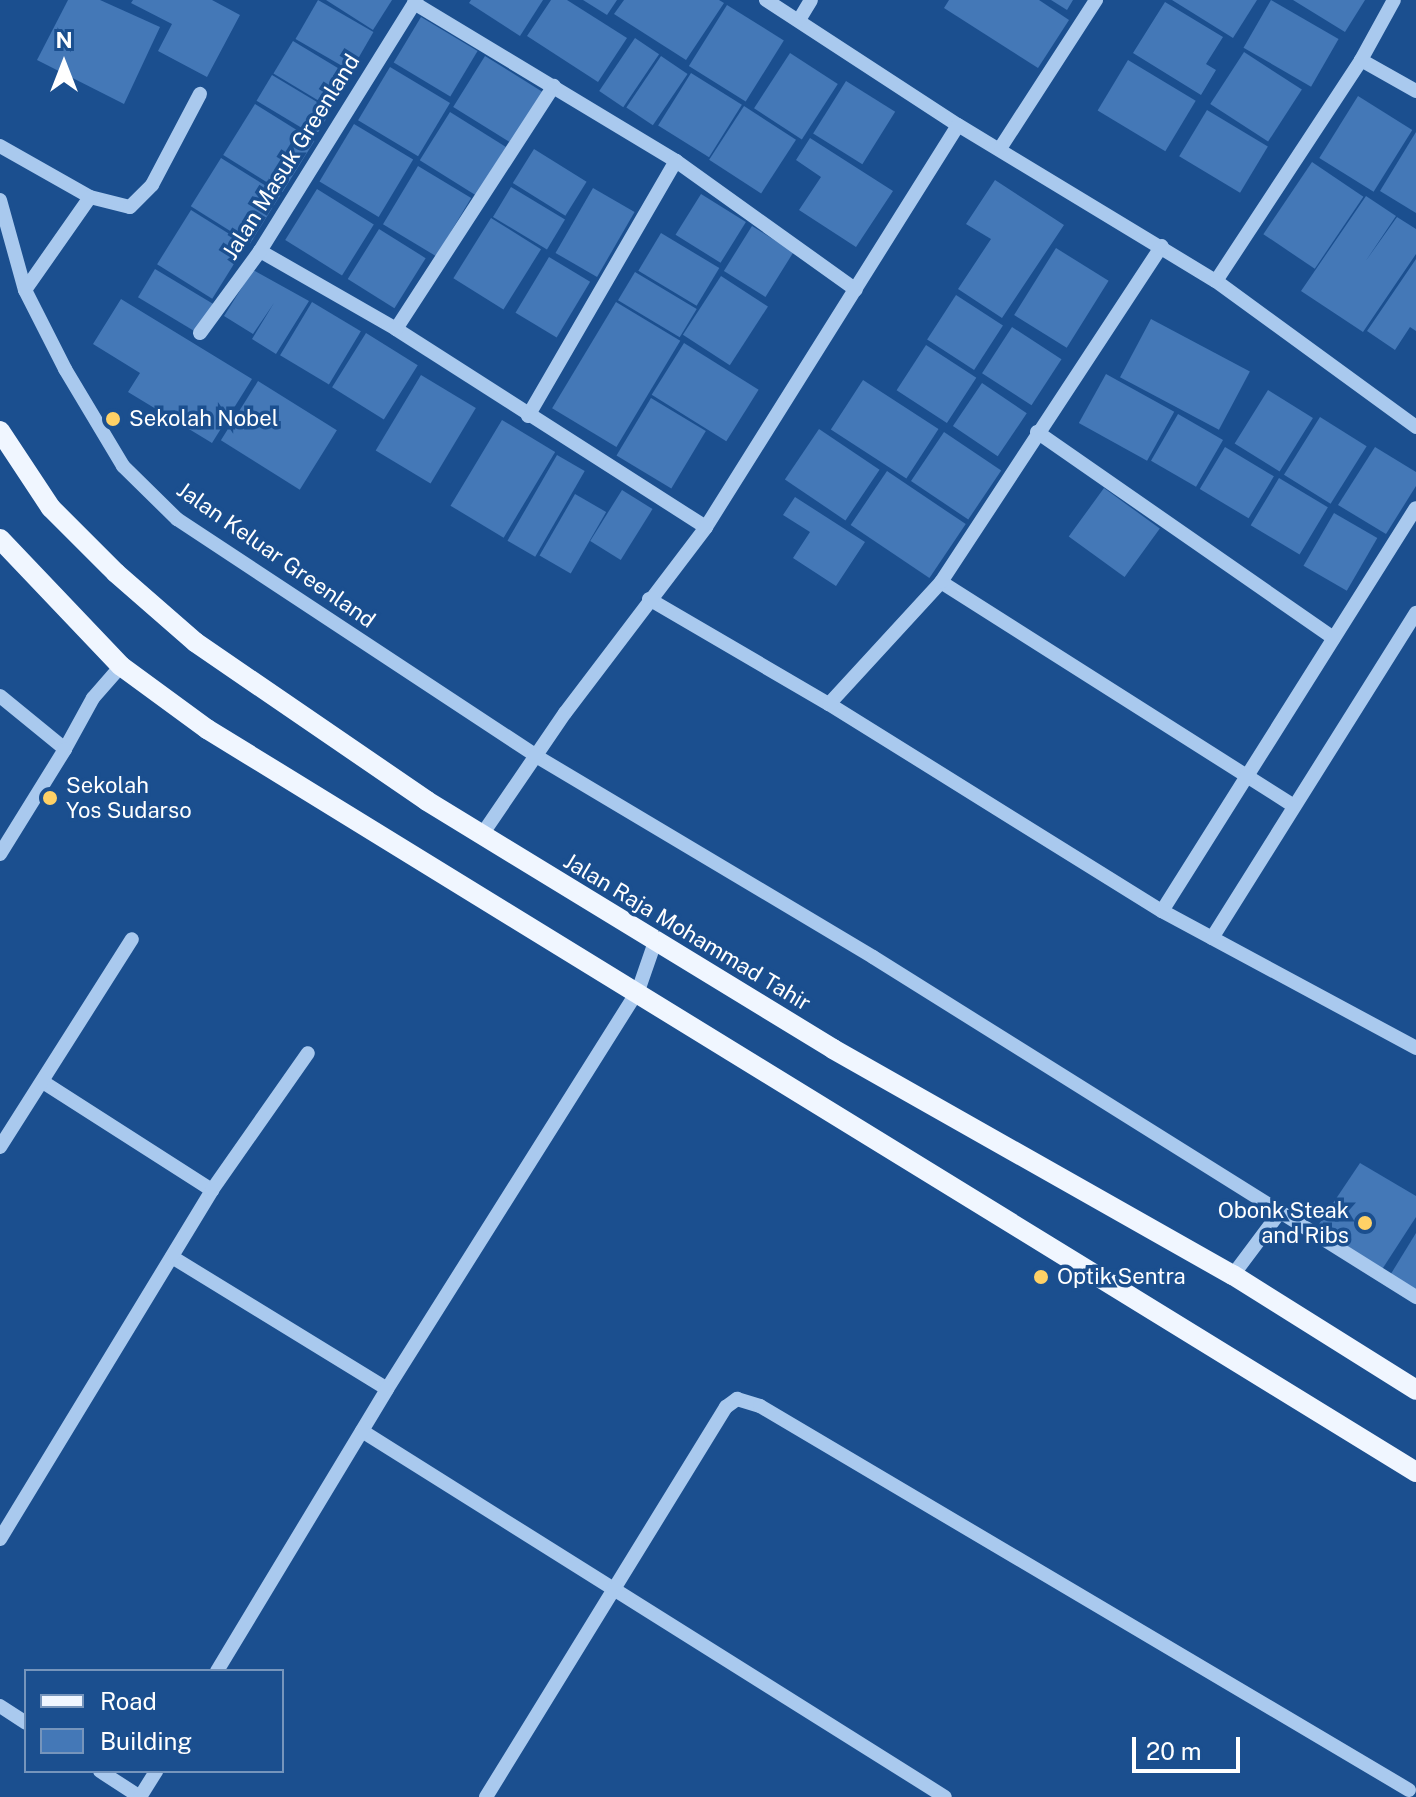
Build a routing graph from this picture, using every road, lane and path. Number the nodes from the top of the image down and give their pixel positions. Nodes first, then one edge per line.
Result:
1 (766, 0) edge
2 (811, 0) edge
3 (1096, 0) edge
4 (1394, 0) edge
5 (415, 1) edge
6 (799, 20) junction
7 (1361, 60) junction
8 (554, 86) junction
9 (1416, 91) edge
10 (200, 94) dead end
11 (958, 125) junction
12 (0, 146) edge
13 (1001, 147) junction
14 (676, 161) junction
15 (90, 197) junction
16 (0, 200) edge
17 (1162, 246) junction
18 (260, 251) junction
19 (1216, 281) junction
20 (25, 290) junction
21 (856, 290) junction
22 (396, 329) junction
23 (200, 333) dead end
24 (528, 416) junction
25 (1416, 427) edge
26 (0, 431) edge
27 (1037, 432) junction
28 (1416, 508) edge
29 (706, 527) junction
30 (0, 539) edge
31 (941, 582) junction
32 (649, 599) junction
33 (1416, 613) edge
34 (1333, 638) junction
35 (121, 666) junction
36 (0, 696) edge
37 (829, 704) junction
38 (65, 749) junction
39 (536, 756) junction
40 (1245, 776) junction
41 (1294, 806) junction
42 (481, 836) junction
43 (0, 854) edge
44 (1162, 911) junction
45 (1212, 938) junction
46 (132, 939) dead end
47 (655, 942) junction
48 (638, 991) junction
49 (1416, 1048) edge
50 (308, 1053) dead end
51 (43, 1082) junction
52 (0, 1147) edge
53 (212, 1190) junction
54 (1280, 1212) junction
55 (172, 1257) junction
56 (1233, 1275) junction
57 (1416, 1297) edge
58 (387, 1389) junction
59 (1416, 1390) edge
60 (362, 1431) junction
61 (1416, 1472) edge
62 (0, 1539) edge
63 (612, 1588) junction
64 (218, 1669) edge
65 (0, 1706) edge
66 (24, 1722) edge
67 (103, 1773) edge
68 (155, 1773) edge
69 (1410, 1789) edge
70 (140, 1797) edge
71 (486, 1797) edge
72 (945, 1797) edge

1 - 6 street
2 - 6 street
3 - 13 street
4 - 7 street
5 - 8 street
5 - 18 street, Jalan Masuk Greenland
6 - 11 street
7 - 9 street
7 - 19 street
8 - 14 street
8 - 22 street
10 - 15 street
11 - 13 street
11 - 21 street
12 - 15 street
13 - 17 street
14 - 21 street
14 - 24 street
15 - 20 street
16 - 20 street, Jalan Keluar Greenland
17 - 19 street
17 - 27 street
18 - 22 street
18 - 23 street, Jalan Masuk Greenland
19 - 25 street
20 - 39 street, Jalan Keluar Greenland
21 - 29 street
22 - 24 street
24 - 29 street
26 - 42 main road, Jalan Raja Mohammad Tahir
27 - 31 street
27 - 34 street
28 - 34 street
29 - 32 street
30 - 35 main road
31 - 37 street
31 - 40 street
32 - 37 street
32 - 39 street
33 - 41 street
34 - 40 street
35 - 38 street
35 - 48 main road
36 - 38 street
37 - 44 street
38 - 43 street
39 - 42 street
39 - 54 street, Jalan Keluar Greenland
40 - 41 street
40 - 44 street
41 - 45 street
42 - 47 main road, Jalan Raja Mohammad Tahir
44 - 45 street
45 - 49 street
46 - 51 street
47 - 48 street
47 - 56 main road, Jalan Raja Mohammad Tahir
48 - 58 street
48 - 61 main road
50 - 53 street
51 - 52 street
51 - 53 street
53 - 55 street
54 - 56 street
54 - 57 street, Jalan Keluar Greenland
55 - 58 street
55 - 62 street
56 - 59 main road, Jalan Raja Mohammad Tahir
58 - 60 street
60 - 63 street
60 - 64 street
63 - 69 street
63 - 71 street
63 - 72 street
65 - 66 street
67 - 70 street
68 - 70 street

